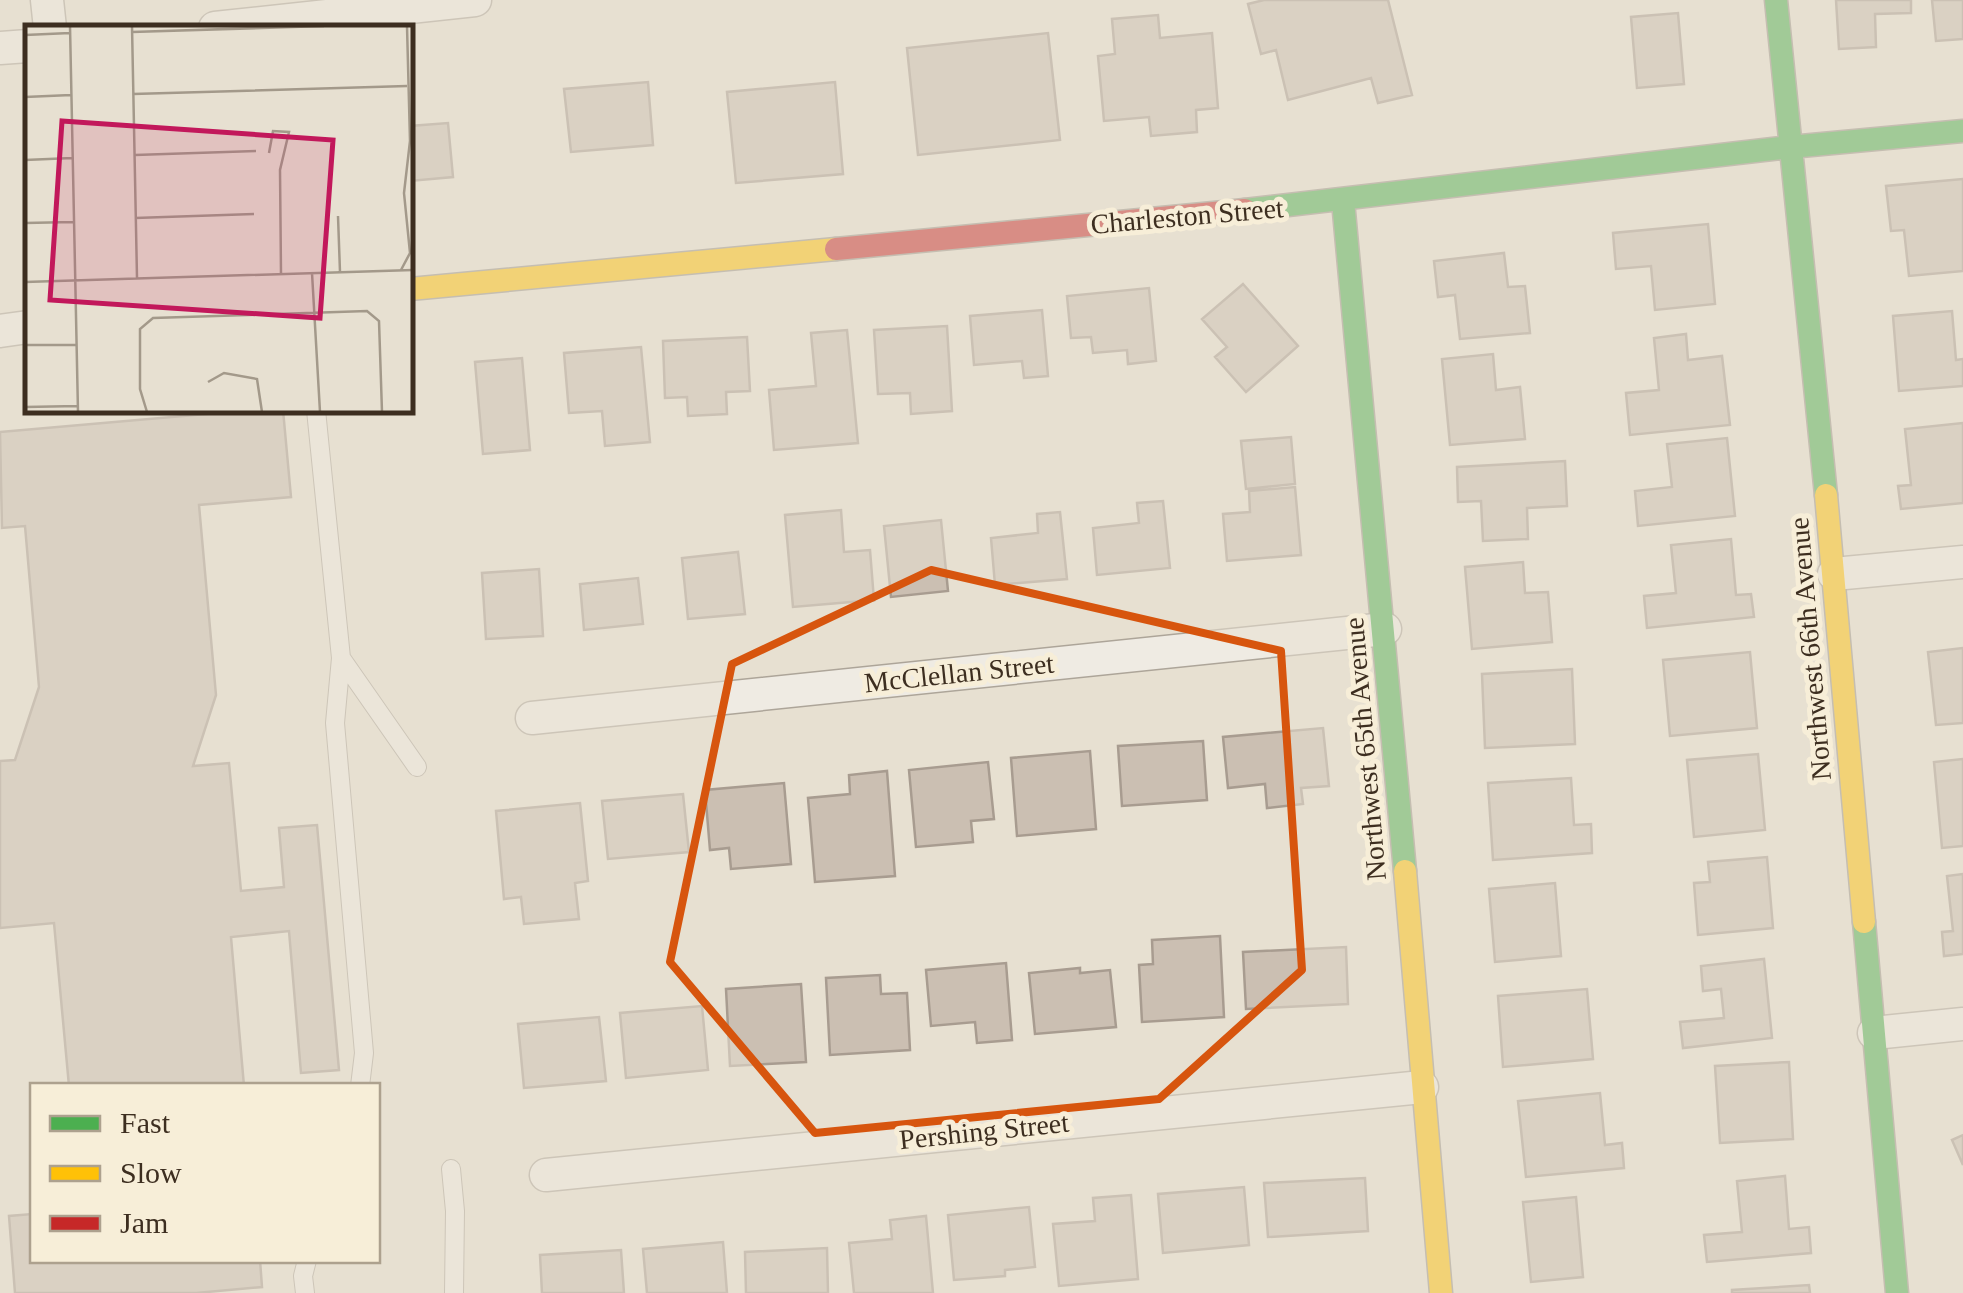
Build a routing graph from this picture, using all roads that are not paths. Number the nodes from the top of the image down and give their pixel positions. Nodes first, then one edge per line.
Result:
1 (47, 0) edge
2 (474, 0) edge
3 (1776, 0) edge
4 (50, 25) edge
5 (243, 25) edge
6 (25, 46) edge
7 (0, 48) edge
8 (1963, 132) edge
9 (1790, 148) junction
10 (1343, 201) junction
11 (412, 289) edge
12 (25, 327) edge
13 (0, 330) edge
14 (316, 412) edge
15 (1963, 562) edge
16 (1834, 574) junction
17 (1386, 629) junction
18 (342, 658) junction
19 (532, 718) dead end
20 (417, 767) dead end
21 (1963, 1024) edge
22 (1874, 1033) junction
23 (360, 1083) edge
24 (1422, 1087) junction
25 (451, 1168) dead end
26 (546, 1175) dead end
27 (307, 1263) edge
28 (305, 1293) edge
29 (454, 1293) edge
30 (1441, 1293) edge
31 (1897, 1293) edge

1 - 4 street
2 - 5 street
3 - 9 street, Northwest 66th Avenue
6 - 7 street
8 - 9 street, Charleston Street
9 - 10 street, Charleston Street
9 - 16 street, Northwest 66th Avenue
10 - 11 street, Charleston Street
10 - 17 street, Northwest 65th Avenue
12 - 13 street
14 - 18 lane
15 - 16 street
16 - 22 street, Northwest 66th Avenue
17 - 19 street, McClellan Street
17 - 24 street, Northwest 65th Avenue
18 - 20 lane
18 - 23 lane
21 - 22 street
22 - 31 street, Northwest 66th Avenue
24 - 26 street, Pershing Street
24 - 30 street, Northwest 65th Avenue
25 - 29 lane
27 - 28 lane

